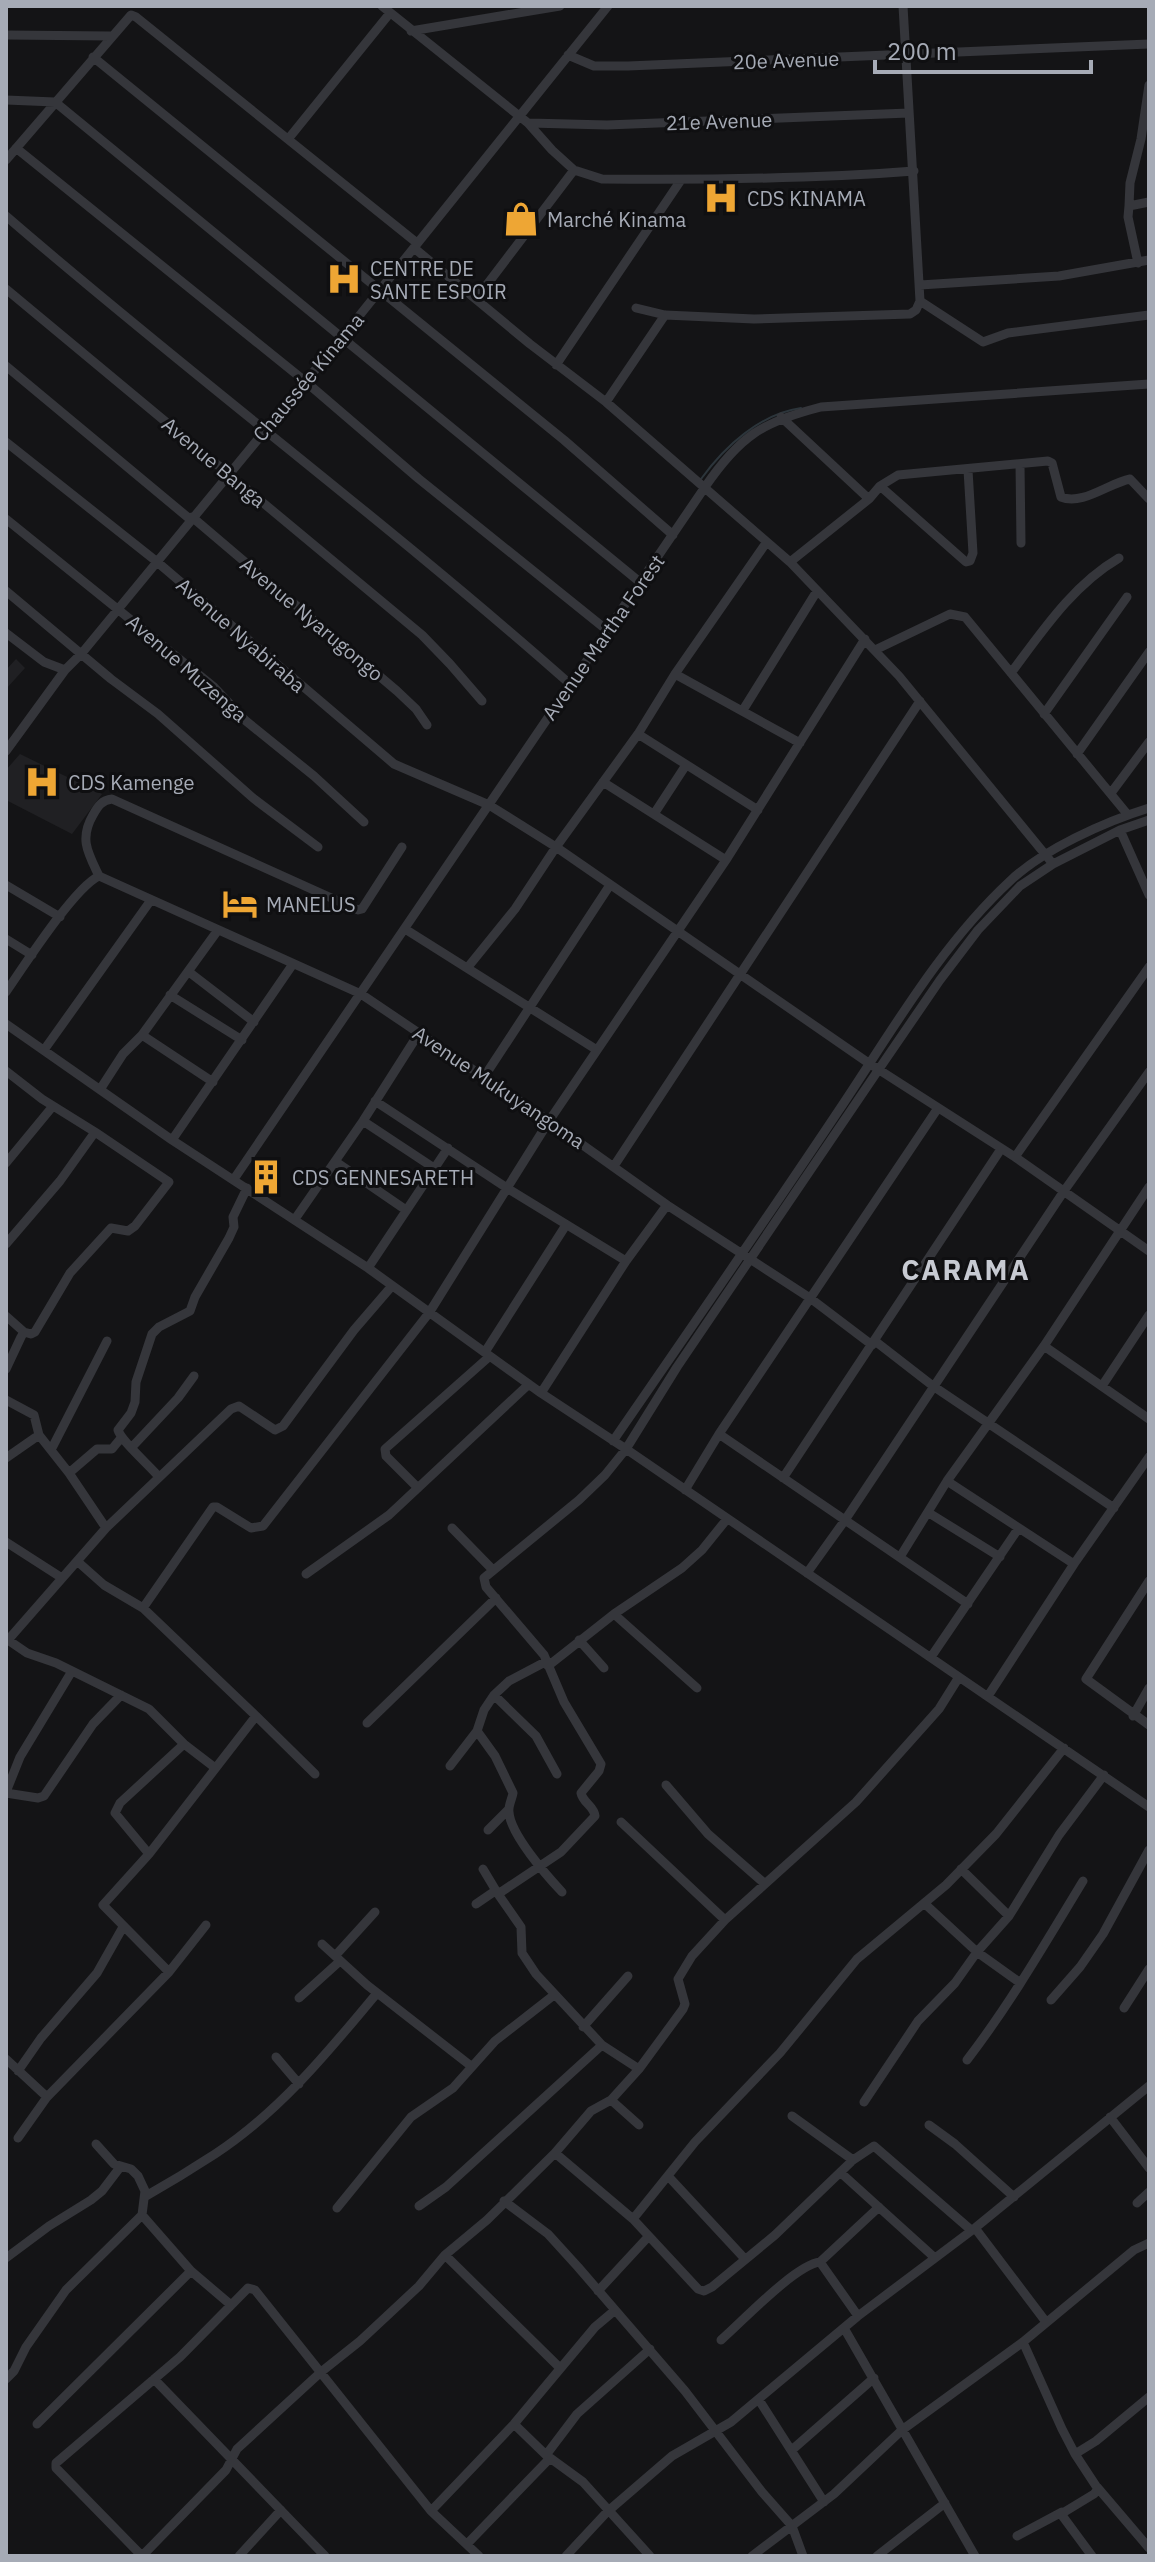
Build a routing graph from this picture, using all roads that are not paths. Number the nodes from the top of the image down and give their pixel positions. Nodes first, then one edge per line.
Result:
1 (382, 6) edge
2 (560, 6) edge
3 (608, 6) edge
4 (903, 6) edge
5 (390, 13) junction
6 (411, 31) junction
7 (6, 35) edge
8 (111, 36) junction
9 (1149, 44) edge
10 (568, 55) junction
11 (906, 55) junction
12 (93, 57) junction
13 (1149, 87) edge
14 (6, 100) edge
15 (55, 102) junction
16 (909, 113) junction
17 (519, 117) junction
18 (528, 123) junction
19 (289, 138) junction
20 (1145, 139) edge
21 (16, 148) junction
22 (6, 160) edge
23 (574, 170) junction
24 (914, 171) junction
25 (681, 180) junction
26 (1149, 202) edge
27 (1129, 206) junction
28 (6, 216) edge
29 (415, 245) junction
30 (1149, 260) edge
31 (1138, 263) junction
32 (920, 285) junction
33 (6, 289) edge
34 (379, 291) junction
35 (476, 299) junction
36 (920, 301) junction
37 (636, 308) dead end
38 (665, 315) junction
39 (1149, 315) edge
40 (343, 336) junction
41 (556, 365) junction
42 (6, 366) edge
43 (306, 382) junction
44 (1149, 384) edge
45 (606, 402) junction
46 (781, 417) junction
47 (265, 430) junction
48 (6, 442) edge
49 (1020, 464) junction
50 (968, 470) junction
51 (227, 474) junction
52 (880, 486) junction
53 (705, 487) junction
54 (869, 499) junction
55 (1149, 499) edge
56 (191, 518) junction
57 (6, 519) edge
58 (673, 535) junction
59 (766, 543) junction
60 (1021, 543) dead end
61 (1119, 558) dead end
62 (156, 561) junction
63 (790, 562) junction
64 (641, 583) junction
65 (6, 591) edge
66 (817, 591) junction
67 (1127, 597) dead end
68 (117, 608) junction
69 (608, 631) junction
70 (6, 633) edge
71 (865, 639) junction
72 (875, 650) junction
73 (1149, 652) edge
74 (82, 653) junction
75 (65, 670) junction
76 (1011, 673) junction
77 (675, 674) junction
78 (570, 684) junction
79 (482, 701) dead end
80 (920, 701) junction
81 (743, 710) junction
82 (1044, 714) junction
83 (427, 725) dead end
84 (638, 734) junction
85 (1149, 742) edge
86 (800, 743) junction
87 (6, 751) edge
88 (1077, 754) junction
89 (686, 765) junction
90 (603, 782) junction
91 (1111, 793) junction
92 (489, 805) junction
93 (1149, 808) edge
94 (758, 810) junction
95 (654, 814) junction
96 (1128, 815) junction
97 (1149, 820) edge
98 (364, 822) dead end
99 (1120, 830) junction
100 (318, 847) dead end
101 (402, 847) dead end
102 (556, 847) junction
103 (1046, 854) junction
104 (726, 860) junction
105 (1053, 864) junction
106 (99, 876) junction
107 (6, 885) edge
108 (610, 885) junction
109 (1148, 889) edge
110 (151, 900) junction
111 (60, 917) junction
112 (405, 929) junction
113 (218, 930) junction
114 (678, 932) junction
115 (6, 939) edge
116 (32, 955) junction
117 (293, 964) junction
118 (468, 967) junction
119 (1149, 967) edge
120 (189, 972) junction
121 (741, 975) junction
122 (6, 992) edge
123 (361, 994) junction
124 (170, 995) junction
125 (529, 1007) junction
126 (254, 1022) junction
127 (6, 1024) edge
128 (419, 1033) junction
129 (142, 1035) junction
130 (242, 1040) junction
131 (44, 1050) junction
132 (597, 1050) junction
133 (875, 1066) junction
134 (1149, 1072) edge
135 (7, 1073) edge
136 (484, 1077) junction
137 (213, 1082) junction
138 (101, 1088) junction
139 (375, 1101) junction
140 (53, 1106) junction
141 (938, 1108) junction
142 (363, 1121) junction
143 (549, 1121) junction
144 (95, 1132) junction
145 (172, 1140) junction
146 (448, 1148) junction
147 (1001, 1149) junction
148 (1015, 1157) junction
149 (336, 1162) junction
150 (6, 1163) edge
151 (614, 1166) junction
152 (434, 1168) junction
153 (234, 1179) junction
154 (1149, 1187) edge
155 (247, 1188) junction
156 (507, 1188) junction
157 (1064, 1191) junction
158 (667, 1205) junction
159 (406, 1210) junction
160 (295, 1219) junction
161 (566, 1225) junction
162 (1119, 1230) junction
163 (6, 1244) edge
164 (1149, 1251) edge
165 (747, 1257) junction
166 (626, 1261) junction
167 (368, 1268) junction
168 (391, 1287) junction
169 (810, 1298) junction
170 (429, 1313) junction
171 (1149, 1315) edge
172 (6, 1316) edge
173 (24, 1332) junction
174 (107, 1341) dead end
175 (874, 1343) junction
176 (1044, 1346) junction
177 (488, 1354) junction
178 (6, 1369) edge
179 (194, 1376) dead end
180 (529, 1384) junction
181 (933, 1386) junction
182 (1102, 1386) junction
183 (541, 1393) junction
184 (6, 1400) edge
185 (1149, 1419) edge
186 (988, 1422) junction
187 (719, 1434) junction
188 (39, 1435) junction
189 (121, 1438) junction
190 (613, 1441) junction
191 (132, 1447) junction
192 (52, 1448) junction
193 (626, 1449) junction
194 (1149, 1457) edge
195 (6, 1458) edge
196 (69, 1473) junction
197 (159, 1477) junction
198 (783, 1478) junction
199 (947, 1481) junction
200 (418, 1488) junction
201 (685, 1490) junction
202 (1114, 1508) junction
203 (929, 1513) junction
204 (727, 1519) junction
205 (845, 1520) junction
206 (106, 1528) junction
207 (452, 1528) dead end
208 (1018, 1529) junction
209 (6, 1542) edge
210 (900, 1557) junction
211 (1000, 1557) junction
212 (77, 1561) junction
213 (1074, 1564) junction
214 (492, 1569) junction
215 (807, 1573) junction
216 (306, 1574) dead end
217 (62, 1578) junction
218 (1149, 1581) edge
219 (496, 1598) junction
220 (968, 1604) junction
221 (143, 1608) junction
222 (614, 1614) junction
223 (7, 1639) edge
224 (579, 1640) junction
225 (931, 1657) junction
226 (548, 1664) junction
227 (604, 1668) dead end
228 (72, 1671) junction
229 (959, 1677) junction
230 (697, 1688) dead end
231 (1149, 1688) edge
232 (121, 1695) junction
233 (494, 1695) junction
234 (988, 1696) junction
235 (256, 1716) junction
236 (1133, 1716) junction
237 (367, 1723) dead end
238 (1149, 1725) edge
239 (477, 1731) junction
240 (184, 1744) junction
241 (1064, 1748) junction
242 (450, 1766) dead end
243 (214, 1767) junction
244 (315, 1774) dead end
245 (557, 1774) dead end
246 (1104, 1775) junction
247 (666, 1785) dead end
248 (6, 1792) edge
249 (1149, 1807) edge
250 (508, 1810) junction
251 (621, 1822) dead end
252 (488, 1830) dead end
253 (149, 1854) junction
254 (1148, 1857) edge
255 (539, 1867) junction
256 (483, 1869) dead end
257 (961, 1869) junction
258 (1083, 1881) dead end
259 (764, 1883) junction
260 (496, 1892) junction
261 (562, 1892) dead end
262 (924, 1903) junction
263 (476, 1904) dead end
264 (375, 1912) dead end
265 (1009, 1916) junction
266 (725, 1920) junction
267 (206, 1925) dead end
268 (123, 1927) junction
269 (322, 1944) dead end
270 (977, 1952) junction
271 (337, 1958) junction
272 (1149, 1969) edge
273 (169, 1972) junction
274 (628, 1976) dead end
275 (1019, 1982) junction
276 (377, 1993) junction
277 (554, 1995) junction
278 (299, 1998) dead end
279 (1051, 2000) dead end
280 (1124, 2008) dead end
281 (583, 2027) junction
282 (602, 2045) junction
283 (276, 2057) dead end
284 (6, 2059) edge
285 (967, 2060) dead end
286 (471, 2066) junction
287 (639, 2069) junction
288 (18, 2071) junction
289 (299, 2084) junction
290 (1149, 2086) edge
291 (47, 2097) junction
292 (611, 2100) junction
293 (864, 2102) dead end
294 (792, 2116) dead end
295 (1110, 2117) junction
296 (639, 2125) dead end
297 (929, 2125) dead end
298 (18, 2138) dead end
299 (96, 2144) dead end
300 (555, 2153) junction
301 (853, 2160) junction
302 (121, 2166) junction
303 (1149, 2168) edge
304 (841, 2173) junction
305 (668, 2176) junction
306 (1149, 2192) edge
307 (146, 2196) junction
308 (1014, 2197) junction
309 (504, 2201) junction
310 (1137, 2203) dead end
311 (419, 2206) dead end
312 (879, 2207) junction
313 (337, 2208) dead end
314 (142, 2215) junction
315 (633, 2219) junction
316 (973, 2229) junction
317 (648, 2237) junction
318 (1149, 2243) edge
319 (445, 2255) junction
320 (6, 2258) edge
321 (935, 2258) junction
322 (745, 2259) junction
323 (820, 2262) junction
324 (191, 2271) junction
325 (598, 2291) junction
326 (231, 2305) junction
327 (614, 2311) junction
328 (858, 2316) junction
329 (1046, 2322) junction
330 (844, 2328) junction
331 (721, 2340) dead end
332 (1023, 2342) junction
333 (650, 2349) junction
334 (559, 2367) junction
335 (321, 2372) junction
336 (874, 2378) junction
337 (6, 2379) edge
338 (154, 2379) junction
339 (1149, 2397) edge
340 (759, 2400) junction
341 (37, 2424) dead end
342 (514, 2424) junction
343 (902, 2430) junction
344 (716, 2431) junction
345 (793, 2449) junction
346 (1075, 2454) junction
347 (548, 2456) junction
348 (231, 2458) junction
349 (1097, 2487) junction
350 (824, 2502) junction
351 (945, 2503) junction
352 (281, 2510) junction
353 (431, 2511) junction
354 (607, 2512) junction
355 (1062, 2512) junction
356 (792, 2526) junction
357 (1017, 2536) dead end
358 (467, 2544) junction
359 (1149, 2548) edge
360 (142, 2556) edge
361 (239, 2556) edge
362 (325, 2556) edge
363 (479, 2556) edge
364 (566, 2556) edge
365 (650, 2556) edge
366 (752, 2556) edge
367 (803, 2556) edge
368 (877, 2556) edge
369 (975, 2556) edge
370 (1092, 2556) edge

1 - 5 street
2 - 6 street
3 - 10 street, Chaussée Kinama
4 - 11 street
5 - 6 street
5 - 19 street
6 - 17 street
7 - 8 street
8 - 12 street
8 - 19 street
9 - 11 street, 20e Avenue
10 - 11 street, 20e Avenue
10 - 17 street, Chaussée Kinama
11 - 16 street
12 - 15 street
12 - 34 street
13 - 20 street
14 - 15 street
15 - 21 street
15 - 40 street
16 - 18 street, 21e Avenue
16 - 24 street
17 - 18 street
17 - 29 street, Chaussée Kinama
18 - 23 street
19 - 29 street
20 - 27 street
21 - 22 street
21 - 43 street
23 - 25 street
23 - 35 street
24 - 25 street
24 - 32 street
25 - 41 street
26 - 27 street
27 - 31 street
28 - 47 street
29 - 34 street, Chaussée Kinama
29 - 35 street
30 - 31 street
31 - 32 street
32 - 36 street
33 - 51 street, Avenue Banga
34 - 40 street, Chaussée Kinama
34 - 58 street
35 - 41 street
36 - 38 street
36 - 39 street
37 - 38 street
38 - 45 street
40 - 43 street, Chaussée Kinama
40 - 64 street
41 - 45 street
42 - 56 street, Avenue Nyarugongo
43 - 47 street, Chaussée Kinama
43 - 69 street
44 - 46 street, Avenue Martha Forest
45 - 53 street
46 - 53 street, Avenue Martha Forest
46 - 54 street
47 - 51 street, Chaussée Kinama
47 - 78 street
48 - 62 street, Avenue Nyabiraba
49 - 50 street
49 - 55 street
49 - 60 street
50 - 52 street
50 - 52 street
51 - 56 street, Chaussée Kinama
51 - 79 street, Avenue Banga
52 - 54 street
53 - 58 street, Avenue Martha Forest
53 - 59 street
54 - 63 street
56 - 62 street, Chaussée Kinama
56 - 83 street, Avenue Nyarugongo
57 - 68 street, Avenue Muzenga
58 - 64 street, Avenue Martha Forest
59 - 63 street
59 - 77 street
61 - 76 street
62 - 68 street, Chaussée Kinama
62 - 92 street, Avenue Nyabiraba
63 - 66 street
64 - 69 street, Avenue Martha Forest
65 - 74 street
66 - 71 street
66 - 81 street
67 - 82 street
68 - 74 street, Chaussée Kinama
68 - 98 street, Avenue Muzenga
69 - 78 street, Avenue Martha Forest
70 - 75 street
71 - 72 street
71 - 86 street
72 - 76 street
72 - 80 street
73 - 88 street
74 - 75 street, Chaussée Kinama
74 - 100 street
75 - 87 street, Chaussée Kinama
76 - 82 street
77 - 81 street
77 - 84 street
78 - 92 street, Avenue Martha Forest
80 - 103 street
80 - 121 street
81 - 86 street
82 - 88 street
84 - 89 street
84 - 90 street
85 - 91 street
86 - 94 street
88 - 91 street
89 - 94 street
89 - 95 street
90 - 95 street
90 - 102 street
91 - 96 street
92 - 102 street, Avenue Nyabiraba
92 - 112 street, Avenue Martha Forest
93 - 96 street
94 - 104 street
95 - 104 street
96 - 103 street
97 - 99 street
99 - 105 street
99 - 109 street
101 - 106 street
102 - 108 street, Avenue Nyabiraba
102 - 118 street
103 - 105 street
103 - 133 street
104 - 114 street
105 - 133 street
106 - 110 street, Avenue Mukuyangoma
106 - 111 street
107 - 111 street
108 - 114 street, Avenue Nyabiraba
108 - 125 street
110 - 113 street, Avenue Mukuyangoma
110 - 131 street
111 - 116 street
112 - 118 street
112 - 123 street, Avenue Martha Forest
113 - 117 street, Avenue Mukuyangoma
113 - 120 street
114 - 121 street, Avenue Nyabiraba
114 - 132 street
115 - 116 street
116 - 122 street
117 - 123 street, Avenue Mukuyangoma
117 - 126 street
118 - 125 street
119 - 148 street
120 - 124 street
120 - 126 street
121 - 133 street, Avenue Nyabiraba
121 - 151 street
123 - 128 street, Avenue Mukuyangoma
123 - 153 street, Avenue Martha Forest
124 - 129 street
124 - 130 street
125 - 132 street
125 - 136 street
126 - 130 street
127 - 131 street
128 - 136 street, Avenue Mukuyangoma
128 - 139 street
129 - 137 street
129 - 138 street
130 - 137 street
131 - 138 street
132 - 143 street
133 - 141 street, Avenue Nyabiraba
133 - 165 street
134 - 157 street
135 - 140 street
136 - 143 street, Avenue Mukuyangoma
137 - 145 street
138 - 145 street
139 - 142 street
139 - 146 street
140 - 144 street
140 - 150 street
141 - 147 street, Avenue Nyabiraba
141 - 169 street
142 - 149 street
142 - 152 street
143 - 151 street, Avenue Mukuyangoma
143 - 156 street
144 - 163 street
144 - 173 street
145 - 153 street
146 - 152 street
146 - 156 street
147 - 148 street, Avenue Nyabiraba
147 - 175 street
148 - 157 street, Avenue Nyabiraba
149 - 159 street
149 - 160 street
151 - 158 street, Avenue Mukuyangoma
152 - 159 street
153 - 155 street
154 - 162 street
155 - 160 street
155 - 189 street
156 - 161 street
156 - 170 street
157 - 162 street, Avenue Nyabiraba
157 - 181 street
158 - 165 street, Avenue Mukuyangoma
158 - 166 street
159 - 167 street
160 - 167 street
161 - 166 street
161 - 177 street
162 - 164 street, Avenue Nyabiraba
162 - 176 street
165 - 169 street, Avenue Mukuyangoma
165 - 190 street
165 - 193 street
166 - 183 street
167 - 168 street
168 - 170 street
168 - 197 street
169 - 175 street, Avenue Mukuyangoma
169 - 187 street
170 - 177 street
170 - 221 street
171 - 182 street
172 - 173 street
173 - 178 street
174 - 192 street
175 - 181 street, Avenue Mukuyangoma
175 - 198 street
176 - 182 street
176 - 186 street
177 - 180 street
177 - 200 street
179 - 191 street
180 - 183 street
180 - 200 street
181 - 186 street, Avenue Mukuyangoma
181 - 205 street
182 - 185 street
183 - 190 street
184 - 188 street
186 - 199 street
186 - 202 street, Avenue Mukuyangoma
187 - 198 street
187 - 201 street
188 - 192 street
188 - 195 street
189 - 191 street
189 - 196 street
190 - 193 street
191 - 197 street
192 - 196 street
193 - 201 street
193 - 214 street
194 - 202 street
196 - 206 street
197 - 206 street
198 - 205 street
199 - 203 street
199 - 208 street
200 - 216 street
201 - 204 street
202 - 213 street
203 - 210 street
203 - 211 street
204 - 215 street
204 - 222 street
205 - 210 street
205 - 215 street
206 - 212 street
207 - 214 street
208 - 211 street
208 - 213 street
209 - 217 street
210 - 220 street
211 - 220 street
212 - 217 street
212 - 221 street
213 - 234 street
214 - 219 street
215 - 225 street
217 - 223 street
218 - 236 street
219 - 226 street
219 - 237 street
220 - 225 street
221 - 235 street
222 - 224 street
222 - 230 street
223 - 228 street
224 - 226 street
224 - 227 street
225 - 229 street
226 - 233 street
226 - 255 street
228 - 232 street
228 - 248 street
229 - 234 street
229 - 259 street
231 - 236 street
232 - 240 street
232 - 248 street
233 - 239 street
233 - 245 street
234 - 241 street
235 - 243 street
235 - 244 street
236 - 238 street
239 - 242 street
239 - 250 street
240 - 243 street
240 - 253 street
241 - 246 street
241 - 257 street
243 - 253 street
246 - 249 street
246 - 265 street
247 - 259 street
250 - 252 street
250 - 255 street
251 - 266 street
253 - 268 street
254 - 279 street
255 - 260 street
255 - 261 street
256 - 260 street
257 - 262 street
257 - 265 street
258 - 275 street
259 - 266 street
260 - 263 street
260 - 277 street
262 - 270 street
262 - 305 street
264 - 271 street
265 - 270 street
266 - 287 street
267 - 273 street
268 - 273 street
268 - 288 street
269 - 271 street
270 - 275 street
270 - 293 street
271 - 276 street
271 - 278 street
272 - 280 street
273 - 291 street
274 - 281 street
275 - 285 street
276 - 286 street
276 - 289 street
277 - 281 street
277 - 286 street
281 - 282 street
282 - 287 street
282 - 311 street
283 - 289 street
284 - 288 street
286 - 313 street
287 - 292 street
288 - 291 street
289 - 307 street
290 - 295 street
291 - 298 street
292 - 296 street
292 - 300 street
294 - 301 street
295 - 303 street
295 - 308 street
297 - 308 street
299 - 302 street
300 - 309 street
300 - 315 street
301 - 304 street
301 - 316 street
302 - 307 street
302 - 320 street
304 - 312 street
304 - 322 street
305 - 315 street
305 - 322 street
306 - 310 street
307 - 314 street
308 - 316 street
309 - 319 street
309 - 325 street
312 - 321 street
312 - 323 street
314 - 324 street
314 - 337 street
315 - 317 street
316 - 321 street
316 - 329 street
317 - 322 street
317 - 325 street
318 - 329 street
319 - 334 street
319 - 335 street
321 - 328 street
323 - 328 street
323 - 331 street
324 - 326 street
324 - 341 street
325 - 327 street
326 - 335 street
326 - 338 street
327 - 333 street
327 - 334 street
328 - 330 street
329 - 332 street
330 - 336 street
330 - 340 street
332 - 343 street
332 - 346 street
333 - 344 street
333 - 347 street
334 - 342 street
335 - 348 street
335 - 353 street
336 - 343 street
336 - 345 street
338 - 348 street
338 - 360 street
339 - 346 street
340 - 344 street
340 - 345 street
342 - 347 street
342 - 353 street
343 - 350 street
343 - 351 street
344 - 354 street
344 - 356 street
345 - 350 street
346 - 349 street
347 - 354 street
347 - 358 street
348 - 352 street
348 - 360 street
349 - 355 street
349 - 359 street
350 - 356 street
351 - 368 street
351 - 369 street
352 - 361 street
352 - 362 street
353 - 358 street
354 - 364 street
354 - 365 street
355 - 357 street
355 - 370 street
356 - 366 street
356 - 367 street
358 - 363 street

